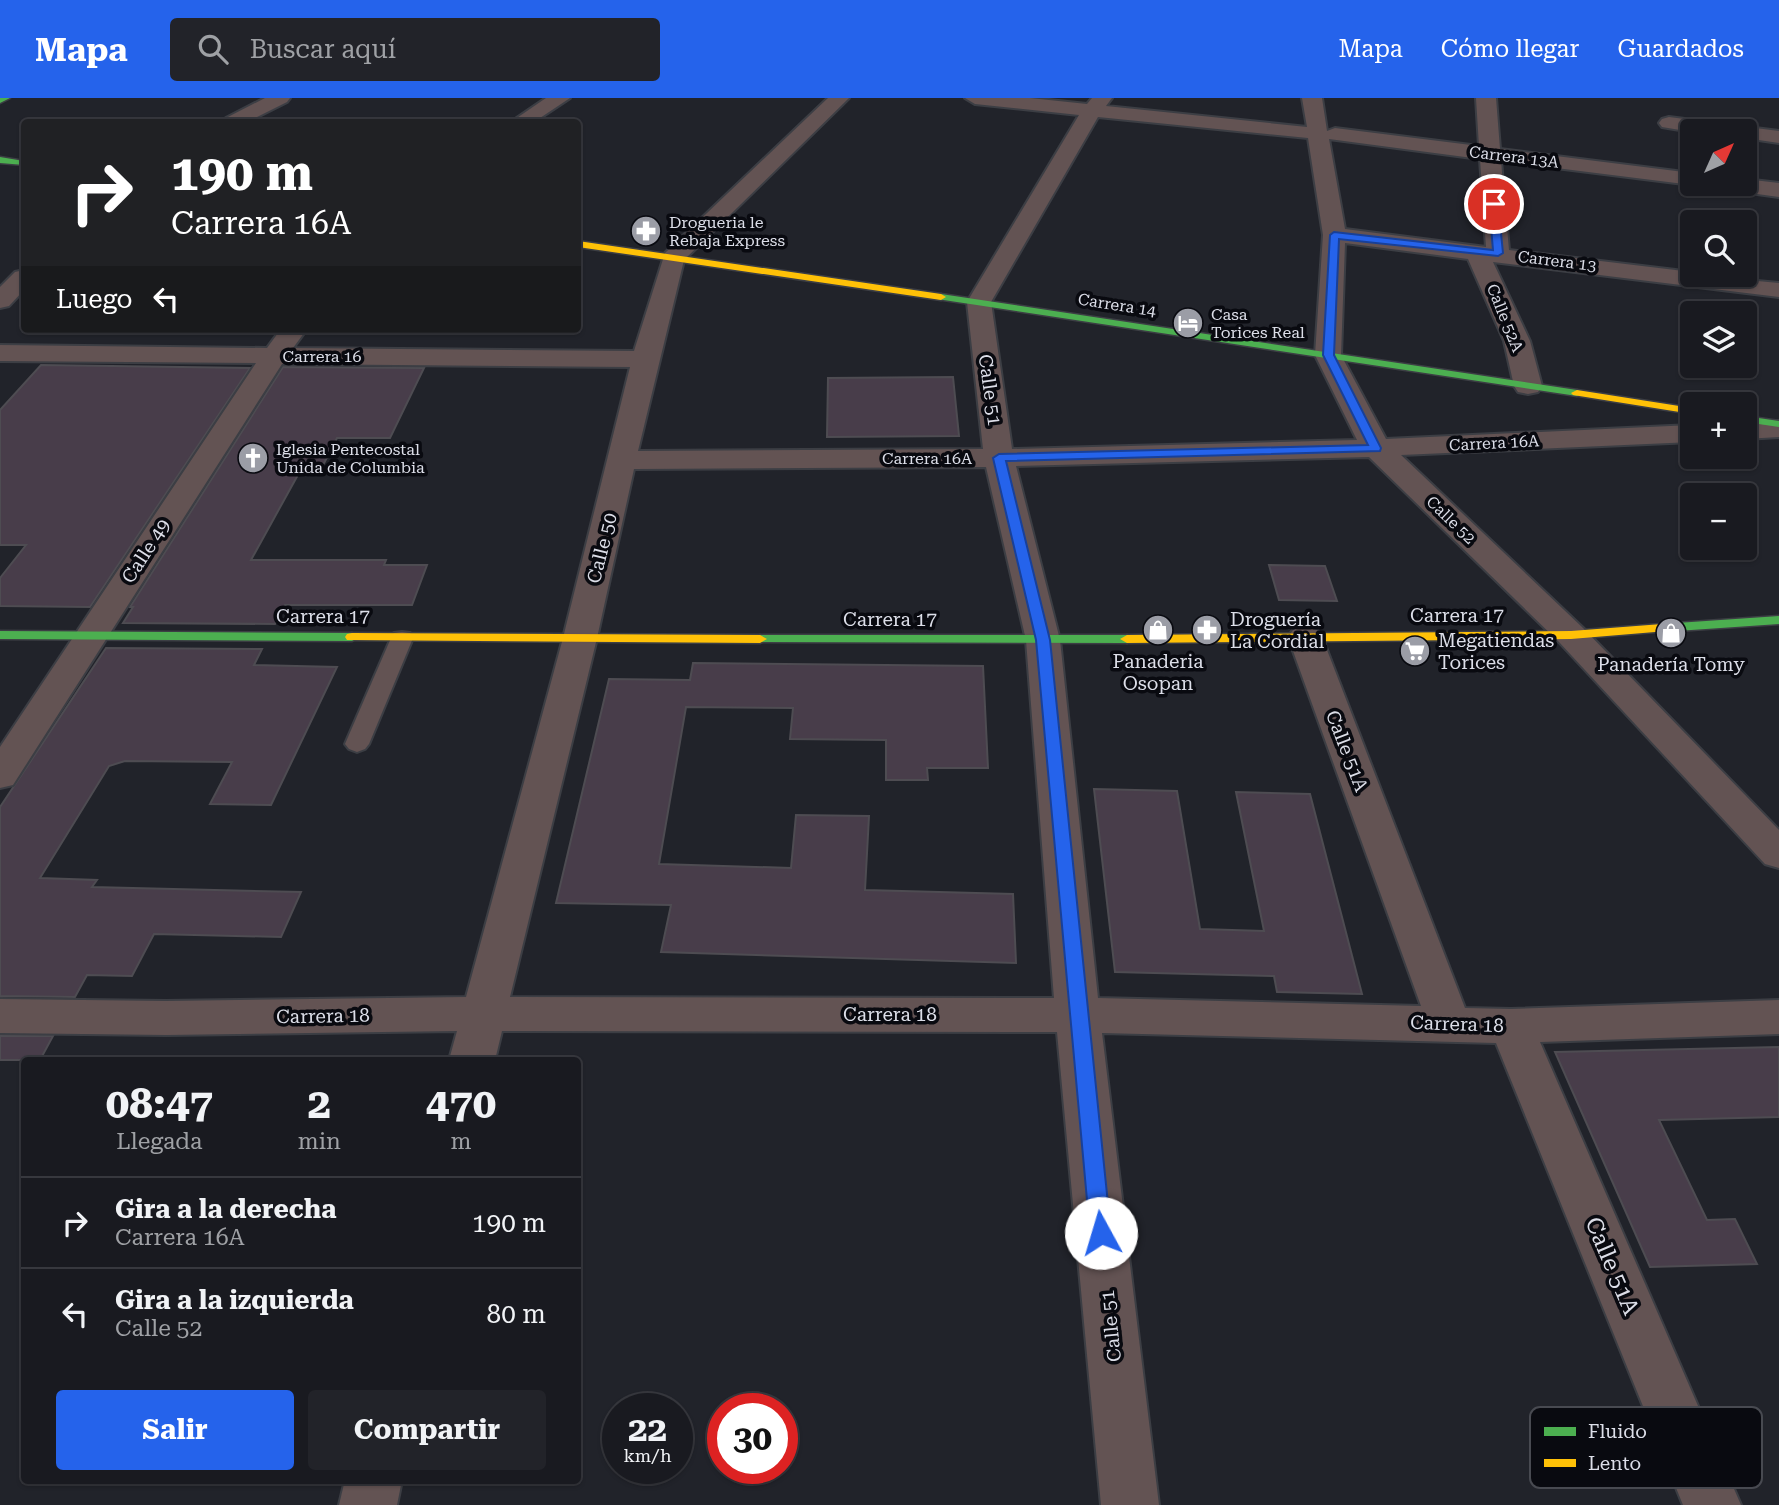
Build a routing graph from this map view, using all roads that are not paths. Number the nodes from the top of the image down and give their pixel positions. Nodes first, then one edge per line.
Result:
1 (6, 98) edge
2 (280, 98) edge
3 (560, 98) edge
4 (839, 98) edge
5 (975, 98) edge
6 (1312, 98) edge
7 (1486, 98) edge
8 (0, 101) edge
9 (1097, 104) edge
10 (239, 119) edge
11 (526, 119) edge
12 (1669, 123) dead end
13 (1680, 124) edge
14 (1306, 133) dead end
15 (1335, 134) dead end
16 (1757, 134) edge
17 (1779, 137) edge
18 (1490, 155) junction
19 (0, 160) edge
20 (21, 163) edge
21 (1680, 178) edge
22 (1757, 187) edge
23 (1779, 190) edge
24 (1334, 235) junction
25 (581, 244) edge
26 (1487, 252) junction
27 (673, 258) junction
28 (21, 280) edge
29 (1779, 290) edge
30 (0, 301) edge
31 (979, 302) junction
32 (292, 333) edge
33 (0, 353) edge
34 (1328, 355) junction
35 (274, 356) junction
36 (645, 359) junction
37 (1528, 386) junction
38 (1680, 409) edge
39 (1757, 421) edge
40 (1779, 426) edge
41 (1757, 429) edge
42 (1680, 434) edge
43 (1376, 448) junction
44 (999, 458) junction
45 (623, 460) junction
46 (1779, 620) edge
47 (0, 635) edge
48 (92, 635) junction
49 (1571, 635) junction
50 (1305, 637) junction
51 (401, 638) junction
52 (580, 638) junction
53 (1043, 640) junction
54 (358, 744) dead end
55 (0, 776) edge
56 (1779, 854) edge
57 (483, 1014) junction
58 (1078, 1015) junction
59 (0, 1016) edge
60 (1779, 1017) edge
61 (1449, 1023) junction
62 (1511, 1026) junction
63 (473, 1057) edge
64 (1671, 1407) edge
65 (373, 1484) edge
66 (1705, 1488) edge
67 (368, 1505) edge
68 (1130, 1505) edge
69 (1712, 1505) edge

1 - 8 main road
2 - 10 street
3 - 11 street
4 - 27 street
5 - 9 street
6 - 24 street
7 - 18 street, Calle 52A
9 - 14 street
9 - 31 street
12 - 13 street
15 - 18 street, Carrera 13A
16 - 17 street
18 - 21 street, Carrera 13A
18 - 26 street, Calle 52A
19 - 20 main road
22 - 23 street
24 - 26 street, Carrera 13
24 - 34 street
25 - 27 main road, Carrera 14
26 - 29 street, Carrera 13
26 - 37 street, Calle 52A
27 - 31 main road, Carrera 14
27 - 36 street, Calle 50
28 - 30 street
31 - 34 main road, Carrera 14
31 - 44 street, Calle 51
32 - 35 street, Calle 49
33 - 35 street, Carrera 16
34 - 37 main road, Carrera 14
34 - 43 street, Calle 52
35 - 36 street, Carrera 16
35 - 48 street, Calle 49
36 - 45 street, Calle 50
37 - 38 main road, Carrera 14
39 - 40 main road
40 - 41 street
42 - 43 street, Carrera 16A
43 - 44 street, Carrera 16A
43 - 49 street, Calle 52
44 - 45 street, Carrera 16A
44 - 53 street, Calle 51
45 - 52 street, Calle 50
46 - 49 main road, Carrera 17
47 - 48 main road, Carrera 17
48 - 51 main road, Carrera 17
48 - 55 street, Calle 49
49 - 50 main road, Carrera 17
49 - 56 street, Calle 52
50 - 53 main road, Carrera 17
50 - 61 street, Calle 51A
51 - 52 main road, Carrera 17
51 - 54 lane
52 - 53 main road, Carrera 17
52 - 57 street, Calle 50
53 - 58 street, Calle 51
57 - 58 street, Carrera 18
57 - 59 street, Carrera 18
57 - 63 street, Calle 50
58 - 61 street, Carrera 18
58 - 68 street, Calle 51
60 - 62 street, Carrera 18
61 - 62 street, Carrera 18
62 - 64 street, Calle 51A
65 - 67 street
66 - 69 street, Calle 51A

